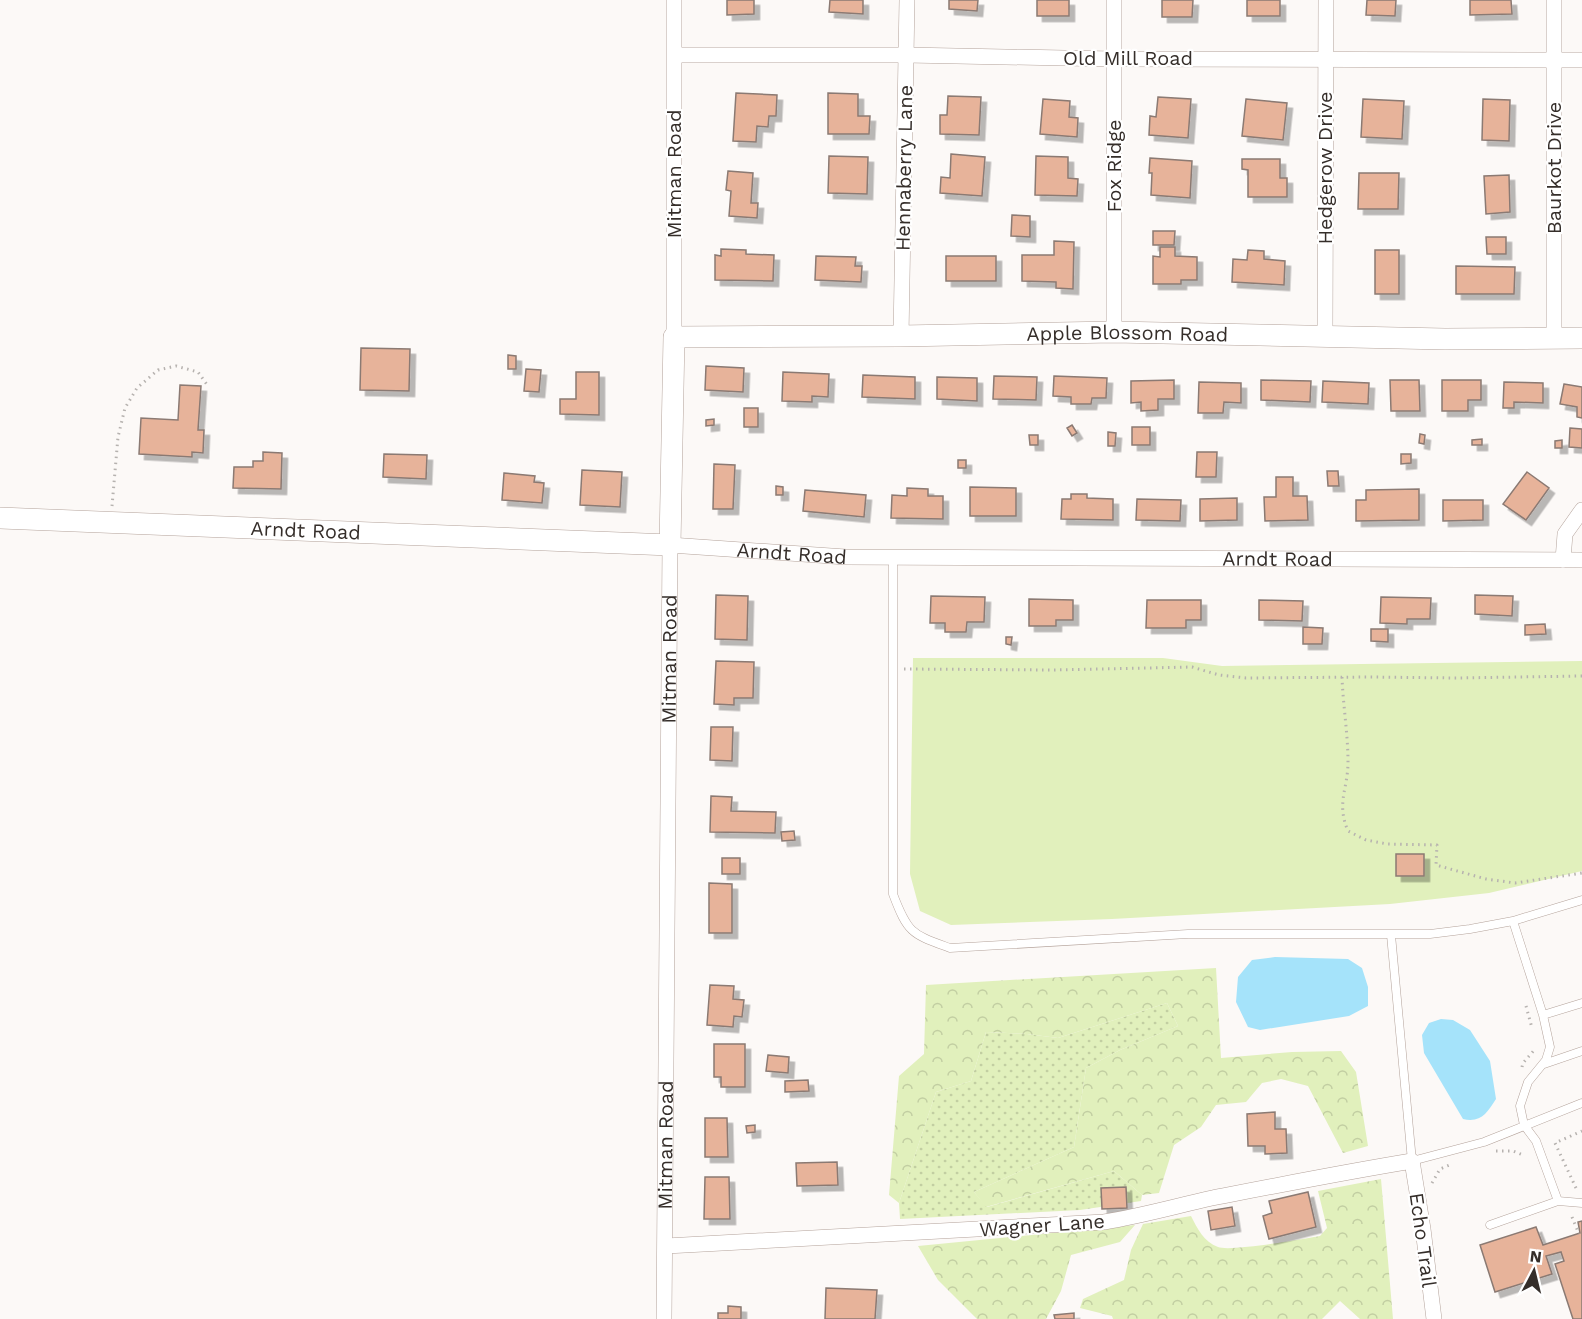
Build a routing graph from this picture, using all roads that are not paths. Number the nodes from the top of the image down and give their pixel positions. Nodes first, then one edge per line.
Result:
1 (674, 0) edge
2 (907, 0) edge
3 (1114, 0) edge
4 (1326, 0) edge
5 (1554, 0) edge
6 (675, 55) junction
7 (907, 55) junction
8 (1326, 58) junction
9 (1113, 59) junction
10 (1554, 60) junction
11 (1582, 60) edge
12 (1114, 332) junction
13 (901, 336) junction
14 (1325, 336) junction
15 (674, 337) junction
16 (1554, 337) junction
17 (1582, 338) edge
18 (1582, 510) edge
19 (0, 518) edge
20 (670, 545) junction
21 (892, 556) junction
22 (1563, 560) junction
23 (1582, 560) edge
24 (1582, 900) edge
25 (1513, 921) junction
26 (1391, 935) junction
27 (1582, 1003) edge
28 (1543, 1015) junction
29 (1582, 1051) edge
30 (1542, 1065) junction
31 (1582, 1103) edge
32 (1524, 1125) junction
33 (1412, 1161) junction
34 (1558, 1201) junction
35 (1582, 1203) edge
36 (1490, 1225) dead end
37 (666, 1246) junction
38 (664, 1319) edge
39 (1434, 1319) edge

1 - 6 street, Mitman Road
2 - 7 street, Hennaberry Lane
3 - 9 street, Fox Ridge
4 - 8 street, Hedgerow Drive
5 - 10 street, Baurkot Drive
6 - 7 street, Old Mill Road
6 - 15 street, Mitman Road
7 - 9 street, Old Mill Road
7 - 13 street, Hennaberry Lane
8 - 9 street, Old Mill Road
8 - 10 street, Old Mill Road
8 - 14 street, Hedgerow Drive
9 - 12 street, Fox Ridge
10 - 11 street, Old Mill Road
10 - 16 street, Baurkot Drive
12 - 13 street, Apple Blossom Road
12 - 14 street, Apple Blossom Road
13 - 15 street, Apple Blossom Road
14 - 16 street, Apple Blossom Road
15 - 20 street, Mitman Road
16 - 17 street, Apple Blossom Road
18 - 22 street
19 - 20 street, Arndt Road
20 - 21 street, Arndt Road
20 - 37 street, Mitman Road
21 - 22 street, Arndt Road
21 - 26 lane
22 - 23 street, Arndt Road
24 - 25 lane
25 - 26 lane
25 - 28 lane
26 - 33 lane
27 - 28 lane
28 - 30 lane
29 - 30 lane
30 - 32 lane
31 - 32 lane
32 - 33 lane
32 - 34 lane
33 - 37 street, Wagner Lane
33 - 39 street, Echo Trail
34 - 35 lane
34 - 36 lane
37 - 38 street, Mitman Road

